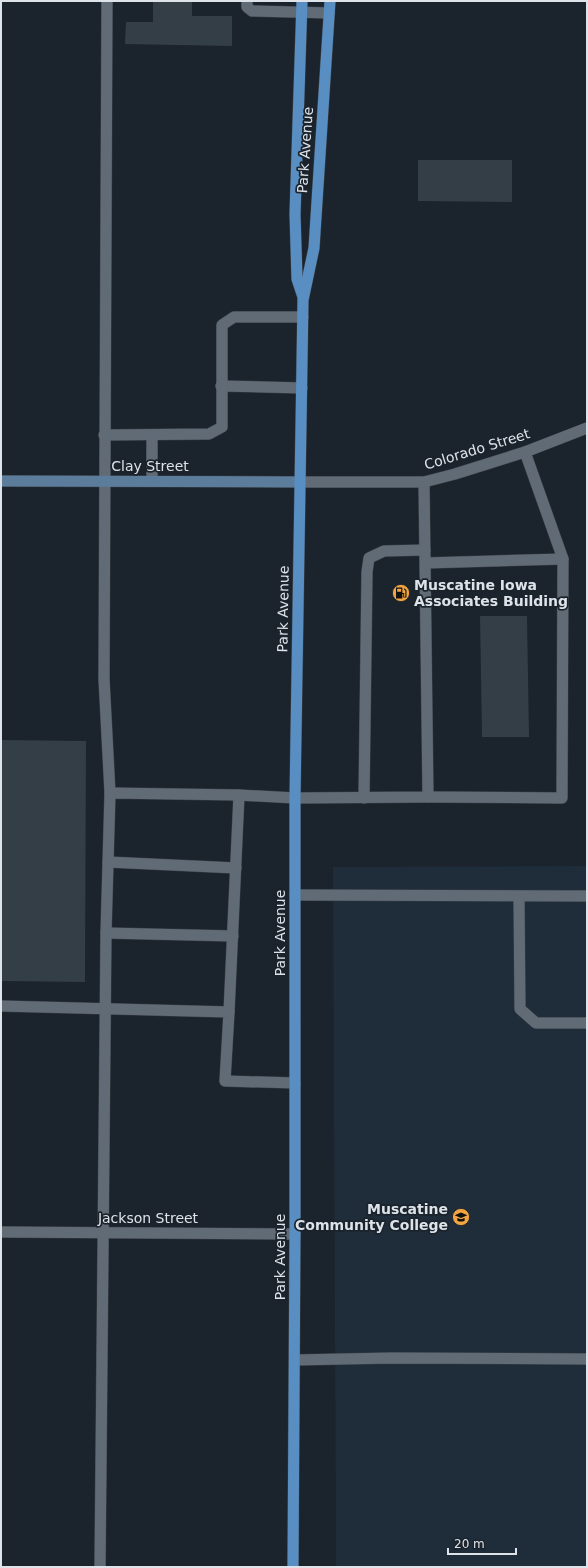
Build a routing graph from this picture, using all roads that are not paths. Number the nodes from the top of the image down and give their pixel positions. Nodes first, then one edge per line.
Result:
1 (107, 1) edge
2 (247, 1) edge
3 (302, 1) edge
4 (330, 1) edge
5 (301, 13) junction
6 (329, 13) junction
7 (303, 300) junction
8 (303, 317) junction
9 (221, 386) junction
10 (302, 388) junction
11 (587, 428) edge
12 (104, 435) junction
13 (152, 435) junction
14 (525, 452) junction
15 (1, 481) edge
16 (152, 481) junction
17 (104, 482) junction
18 (300, 482) junction
19 (424, 482) junction
20 (425, 550) junction
21 (563, 560) junction
22 (426, 563) junction
23 (110, 793) junction
24 (239, 795) junction
25 (428, 797) junction
26 (295, 798) junction
27 (364, 798) junction
28 (108, 862) junction
29 (236, 868) junction
30 (295, 896) junction
31 (519, 896) junction
32 (587, 896) edge
33 (106, 933) junction
34 (233, 936) junction
35 (1, 1006) edge
36 (105, 1010) junction
37 (229, 1012) junction
38 (587, 1023) edge
39 (295, 1083) junction
40 (1, 1232) edge
41 (103, 1233) junction
42 (295, 1234) junction
43 (587, 1359) edge
44 (295, 1360) junction
45 (100, 1567) edge
46 (293, 1567) edge

1 - 12 street
2 - 5 street
3 - 5 main road, Park Avenue
4 - 6 main road, Park Avenue
5 - 6 street
5 - 7 main road, Park Avenue
6 - 7 main road, Park Avenue
7 - 8 main road, Park Avenue
8 - 9 street
8 - 10 main road, Park Avenue
9 - 10 street
9 - 13 street
10 - 18 main road, Park Avenue
11 - 14 street, Colorado Street
12 - 13 street
12 - 17 street
13 - 16 street
14 - 19 street, Colorado Street
14 - 21 street
15 - 17 main road, Clay Street
16 - 17 main road, Clay Street
16 - 18 main road, Clay Street
17 - 23 street
18 - 19 street, Colorado Street
18 - 26 main road, Park Avenue
19 - 20 street
20 - 22 street
20 - 27 street
21 - 22 street
21 - 25 street
22 - 25 street
23 - 24 street
23 - 28 street
24 - 26 street
24 - 29 street
25 - 27 street
26 - 27 street
26 - 30 main road, Park Avenue
28 - 29 street
28 - 33 street
29 - 34 street
30 - 31 street
30 - 39 main road, Park Avenue
31 - 32 street
31 - 38 street
33 - 34 street
33 - 36 street
34 - 37 street
35 - 36 street
36 - 37 street
36 - 41 street
37 - 39 street
39 - 42 main road, Park Avenue
40 - 41 street, Jackson Street
41 - 42 street, Jackson Street
41 - 45 street
42 - 44 main road, Park Avenue
43 - 44 street
44 - 46 main road, Park Avenue

